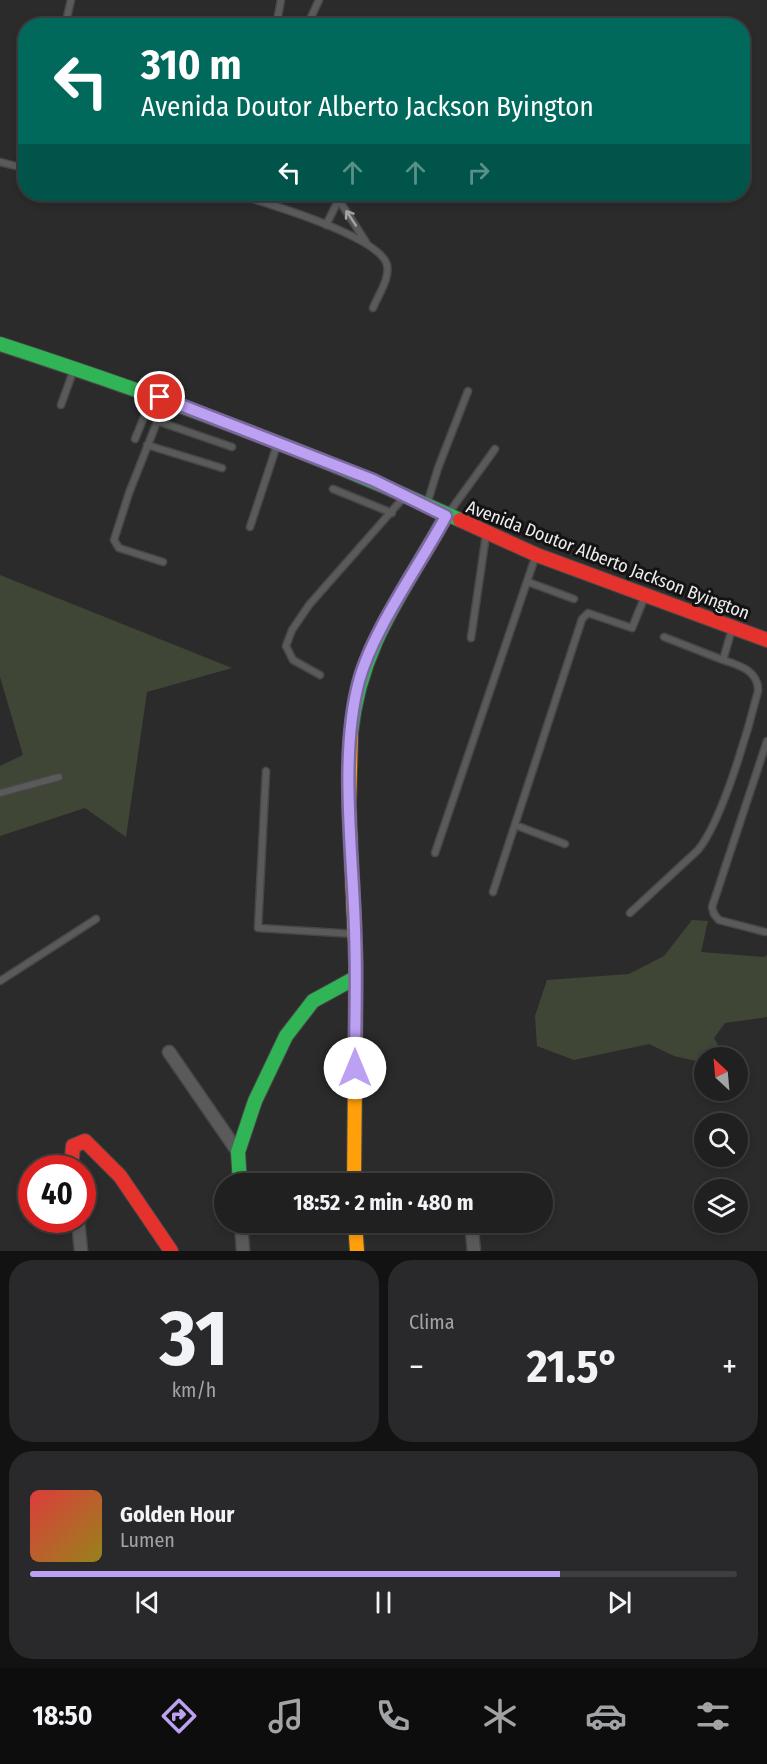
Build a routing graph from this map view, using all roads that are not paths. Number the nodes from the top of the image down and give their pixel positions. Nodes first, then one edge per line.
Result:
1 (71, 0) edge
2 (281, 0) edge
3 (319, 0) edge
4 (67, 18) edge
5 (278, 18) edge
6 (311, 18) edge
7 (0, 162) edge
8 (18, 166) edge
9 (259, 201) edge
10 (335, 201) edge
11 (340, 201) edge
12 (326, 225) junction
13 (366, 242) junction
14 (373, 308) dead end
15 (0, 344) edge
16 (74, 367) junction
17 (468, 391) dead end
18 (160, 397) junction
19 (61, 405) dead end
20 (157, 421) junction
21 (135, 439) dead end
22 (279, 441) junction
23 (147, 445) junction
24 (232, 447) dead end
25 (495, 449) dead end
26 (222, 468) dead end
27 (333, 489) dead end
28 (405, 496) junction
29 (427, 506) junction
30 (392, 513) junction
31 (446, 516) junction
32 (250, 527) dead end
33 (486, 533) junction
34 (537, 555) junction
35 (163, 562) dead end
36 (528, 582) junction
37 (645, 595) junction
38 (574, 599) dead end
39 (732, 628) junction
40 (664, 637) dead end
41 (471, 638) dead end
42 (767, 640) edge
43 (723, 660) junction
44 (320, 675) dead end
45 (767, 741) edge
46 (266, 771) dead end
47 (59, 777) dead end
48 (0, 793) edge
49 (515, 825) junction
50 (565, 844) dead end
51 (435, 853) dead end
52 (493, 892) dead end
53 (630, 913) dead end
54 (96, 919) dead end
55 (765, 932) dead end
56 (356, 934) junction
57 (355, 978) junction
58 (0, 981) edge
59 (169, 1052) dead end
60 (238, 1152) junction
61 (71, 1155) edge
62 (239, 1173) edge
63 (354, 1173) edge
64 (79, 1233) edge
65 (242, 1233) edge
66 (356, 1233) edge
67 (472, 1233) edge
68 (81, 1251) edge
69 (171, 1251) edge
70 (243, 1251) edge
71 (357, 1251) edge
72 (474, 1251) edge

1 - 4 lane
2 - 5 lane
3 - 6 lane
7 - 8 lane
9 - 12 lane
10 - 12 lane
13 -> 11 lane
12 - 13 lane
13 - 14 lane
15 - 16 street, Avenida Doutor Alberto Jackson Byington
16 - 18 street, Avenida Doutor Alberto Jackson Byington
16 - 19 lane
17 - 29 lane
18 - 20 lane
18 - 21 lane
18 - 22 street, Avenida Doutor Alberto Jackson Byington
20 - 23 lane
20 - 24 lane
22 - 28 street, Avenida Doutor Alberto Jackson Byington
22 - 32 lane
23 - 26 lane
23 - 35 lane
25 - 31 lane
27 - 30 lane
28 - 29 street, Avenida Doutor Alberto Jackson Byington
28 - 30 lane
29 - 31 street, Avenida Doutor Alberto Jackson Byington
30 - 44 lane
31 - 33 street, Avenida Doutor Alberto Jackson Byington
31 - 56 street
33 - 34 street, Avenida Doutor Alberto Jackson Byington
33 - 41 lane
34 - 36 lane
34 - 37 street, Avenida Doutor Alberto Jackson Byington
36 - 38 lane
36 - 51 lane
37 - 39 street, Avenida Doutor Alberto Jackson Byington
37 - 49 lane
39 - 42 street, Avenida Doutor Alberto Jackson Byington
39 - 43 lane
40 - 43 lane
43 - 53 lane
45 - 55 lane
46 - 56 lane
47 - 48 lane
49 - 50 lane
49 - 52 lane
54 - 58 lane
56 - 57 street
57 - 60 street
57 - 63 street
59 - 60 street
60 - 62 street
61 - 69 street
64 - 68 street
65 - 70 street
66 - 71 street
67 - 72 street

